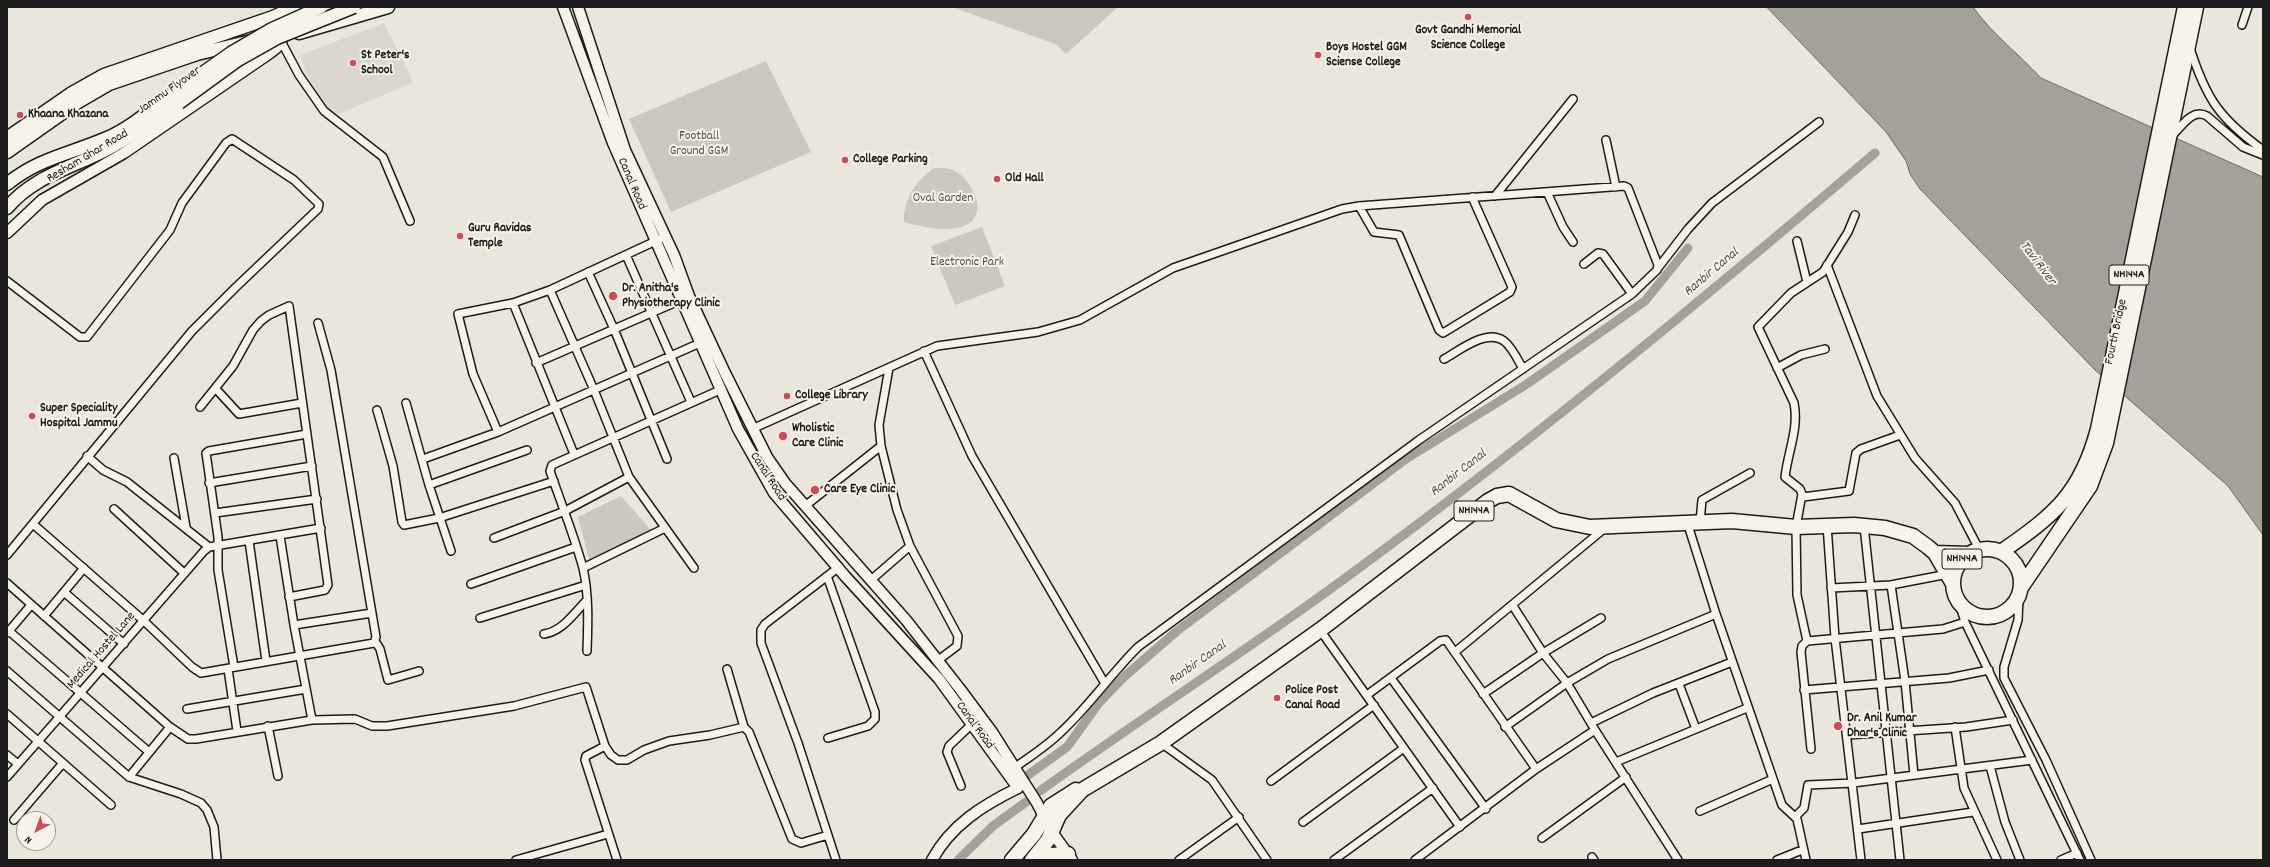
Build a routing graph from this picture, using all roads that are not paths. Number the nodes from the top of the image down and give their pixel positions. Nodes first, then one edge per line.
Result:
1 (295, 7) edge
2 (321, 7) edge
3 (354, 7) edge
4 (388, 7) edge
5 (563, 7) edge
6 (578, 7) edge
7 (2185, 7) edge
8 (2196, 7) edge
9 (2248, 7) edge
10 (273, 17) junction
11 (2242, 24) dead end
12 (282, 40) junction
13 (2189, 44) junction
14 (1573, 99) dead end
15 (1819, 122) dead end
16 (7, 138) edge
17 (2166, 139) junction
18 (1606, 140) dead end
19 (2263, 150) edge
20 (7, 152) edge
21 (2263, 155) edge
22 (7, 184) edge
23 (1616, 187) junction
24 (1547, 192) junction
25 (1495, 196) junction
26 (1472, 197) junction
27 (1359, 206) junction
28 (7, 208) edge
29 (1855, 215) dead end
30 (410, 221) dead end
31 (7, 233) edge
32 (660, 238) junction
33 (1797, 241) dead end
34 (1573, 242) dead end
35 (626, 255) junction
36 (1584, 264) dead end
37 (1827, 265) junction
38 (1658, 268) junction
39 (588, 272) junction
40 (7, 281) edge
41 (1807, 282) junction
42 (550, 290) junction
43 (1632, 294) junction
44 (681, 300) junction
45 (513, 303) junction
46 (650, 313) junction
47 (318, 323) dead end
48 (614, 329) junction
49 (700, 343) junction
50 (575, 346) junction
51 (1825, 349) dead end
52 (924, 351) junction
53 (670, 357) junction
54 (1444, 359) dead end
55 (536, 363) junction
56 (889, 368) junction
57 (1777, 368) junction
58 (1523, 369) junction
59 (632, 372) junction
60 (216, 389) junction
61 (594, 390) junction
62 (720, 390) junction
63 (691, 402) junction
64 (302, 403) junction
65 (406, 403) dead end
66 (555, 406) junction
67 (200, 407) dead end
68 (377, 410) dead end
69 (2106, 415) junction
70 (651, 420) junction
71 (752, 429) junction
72 (498, 432) junction
73 (307, 434) junction
74 (1900, 435) junction
75 (614, 436) junction
76 (881, 446) junction
77 (527, 450) dead end
78 (574, 454) junction
79 (87, 456) junction
80 (174, 458) dead end
81 (423, 458) junction
82 (667, 459) dead end
83 (312, 466) junction
84 (1750, 473) dead end
85 (629, 476) junction
86 (554, 481) junction
87 (209, 483) junction
88 (429, 485) junction
89 (317, 499) junction
90 (1802, 499) junction
91 (805, 506) junction
92 (114, 509) dead end
93 (566, 511) junction
94 (214, 513) junction
95 (439, 518) junction
96 (1696, 519) junction
97 (33, 524) junction
98 (1827, 525) junction
99 (1864, 526) junction
100 (186, 527) junction
101 (1606, 527) junction
102 (1796, 527) junction
103 (321, 528) junction
104 (665, 528) junction
105 (280, 536) junction
106 (494, 538) dead end
107 (249, 541) junction
108 (218, 546) junction
109 (910, 546) junction
110 (209, 547) junction
111 (576, 547) junction
112 (451, 551) dead end
113 (1974, 552) junction
114 (2001, 552) junction
115 (1935, 553) junction
116 (7, 555) edge
117 (84, 568) junction
118 (583, 568) junction
119 (694, 568) dead end
120 (838, 568) junction
121 (184, 573) junction
122 (827, 576) junction
123 (1950, 578) junction
124 (871, 580) junction
125 (7, 583) edge
126 (471, 584) dead end
127 (586, 585) junction
128 (1892, 585) junction
129 (1870, 586) junction
130 (1831, 588) junction
131 (64, 592) junction
132 (2020, 592) junction
133 (289, 597) junction
134 (587, 600) junction
135 (1959, 604) junction
136 (31, 605) junction
137 (1513, 606) junction
138 (372, 613) junction
139 (1716, 614) junction
140 (44, 616) junction
141 (480, 618) dead end
142 (1601, 618) dead end
143 (144, 621) junction
144 (1965, 622) junction
145 (294, 625) junction
146 (1320, 630) junction
147 (8, 632) edge
148 (544, 634) dead end
149 (1898, 634) junction
150 (1875, 635) junction
151 (1835, 638) junction
152 (375, 641) junction
153 (1807, 641) junction
154 (124, 644) junction
155 (587, 651) dead end
156 (1455, 652) junction
157 (1543, 653) junction
158 (299, 656) junction
159 (266, 661) junction
160 (937, 661) junction
161 (1732, 662) junction
162 (104, 668) junction
163 (231, 668) junction
164 (727, 669) dead end
165 (1989, 670) junction
166 (7, 671) edge
167 (419, 671) dead end
168 (1391, 678) junction
169 (1905, 681) junction
170 (1104, 682) junction
171 (1567, 683) junction
172 (1679, 684) junction
173 (1881, 684) junction
174 (306, 688) junction
175 (1841, 688) junction
176 (1804, 690) junction
177 (81, 693) junction
178 (1483, 694) junction
179 (1367, 695) junction
180 (232, 702) junction
181 (1374, 705) junction
182 (1747, 708) junction
183 (187, 709) dead end
184 (7, 714) edge
185 (60, 717) junction
186 (312, 720) junction
187 (2013, 720) junction
188 (973, 723) junction
189 (1591, 723) junction
190 (268, 726) junction
191 (170, 727) junction
192 (744, 727) junction
193 (1505, 727) junction
194 (1955, 727) junction
195 (1696, 729) junction
196 (1595, 730) junction
197 (237, 731) junction
198 (1909, 731) junction
199 (1886, 732) junction
200 (1847, 735) junction
201 (828, 738) dead end
202 (38, 742) junction
203 (1161, 743) junction
204 (604, 746) junction
205 (1404, 748) junction
206 (1811, 749) dead end
207 (149, 752) junction
208 (7, 755) edge
209 (2032, 760) junction
210 (1616, 762) junction
211 (63, 763) junction
212 (18, 764) junction
213 (1990, 766) junction
214 (1014, 768) junction
215 (1536, 769) junction
216 (1961, 769) junction
217 (1914, 775) junction
218 (278, 776) dead end
219 (7, 777) edge
220 (129, 777) junction
221 (1626, 777) junction
222 (1892, 778) junction
223 (1773, 779) junction
224 (1271, 781) dead end
225 (1853, 782) junction
226 (961, 786) dead end
227 (1433, 788) junction
228 (111, 805) dead end
229 (1486, 809) junction
230 (1700, 811) dead end
231 (1973, 812) junction
232 (1239, 817) junction
233 (1795, 817) junction
234 (14, 820) dead end
235 (1303, 822) dead end
236 (1046, 824) junction
237 (1896, 824) junction
238 (1460, 827) junction
239 (1858, 829) junction
240 (608, 834) junction
241 (828, 835) junction
242 (1542, 838) dead end
243 (1802, 850) junction
244 (2077, 853) junction
245 (1070, 857) edge
246 (217, 860) edge
247 (516, 860) edge
248 (617, 860) edge
249 (836, 860) edge
250 (932, 860) edge
251 (1012, 860) edge
252 (1032, 860) edge
253 (1042, 860) edge
254 (1179, 860) edge
255 (1267, 860) edge
256 (1334, 860) edge
257 (1415, 860) edge
258 (1678, 860) edge
259 (1777, 860) edge
260 (1806, 860) edge
261 (1861, 860) edge
262 (1900, 860) edge
263 (1997, 860) edge
264 (2020, 860) edge
265 (2061, 860) edge
266 (2080, 860) edge
267 (2092, 860) edge

1 - 10 main road
2 - 22 main road, Jammu Flyover, bridge
3 - 28 main road, Jammu Flyover, bridge
4 - 12 main road
5 - 32 main road, Canal Road
6 - 32 main road, Canal Road
7 - 17 highway, Fourth Bridge / NH144A
8 - 13 highway, Fourth Bridge / NH144A
9 - 11 street
10 - 12 main road
10 - 16 main road
12 - 20 main road
12 - 30 street
12 - 31 main road, Resham Ghar Road
13 - 17 highway, Fourth Bridge / NH144A
13 - 19 street
14 - 25 street
15 - 38 street
17 - 21 street
17 - 69 highway, Fourth Bridge / NH144A
18 - 23 street
23 - 24 street
23 - 38 street
24 - 25 street
24 - 34 street
25 - 26 street
26 - 27 street
26 - 27 street
27 - 52 street
29 - 37 street
32 - 35 street
32 - 44 main road, Canal Road
32 - 71 main road, Canal Road
33 - 41 street
35 - 39 street
35 - 46 street
36 - 43 street
37 - 41 street
37 - 74 street
38 - 43 street
39 - 42 street
39 - 48 street
40 - 79 street
41 - 57 street
42 - 45 street
42 - 50 street
43 - 58 street
44 - 46 street
44 - 49 main road, Canal Road
45 - 55 street
45 - 72 street
46 - 48 street
46 - 53 street
47 - 138 street
48 - 50 street
48 - 59 street
49 - 53 street
49 - 62 main road, Canal Road
50 - 55 street
50 - 61 street
51 - 57 street
52 - 56 street
52 - 170 street
53 - 59 street
53 - 63 street
54 - 58 street
55 - 66 street
56 - 71 street
56 - 76 street
57 - 90 street
58 - 170 street
59 - 61 street
59 - 70 street
60 - 64 street
60 - 64 street
60 - 67 street
61 - 66 street
61 - 75 street
62 - 63 street
62 - 120 main road, Canal Road
63 - 70 street
64 - 73 street
65 - 81 street
66 - 72 street
66 - 78 street
68 - 95 street
69 - 114 highway, Fourth Bridge / NH144A
69 - 132 highway, NH144A
70 - 75 street
70 - 82 street
71 - 91 main road, Canal Road
72 - 81 street
73 - 83 street
73 - 87 street
74 - 90 street
74 - 113 street
75 - 78 street
75 - 85 street
76 - 91 street
76 - 109 street
77 - 88 street
78 - 86 street
79 - 97 street
79 - 100 street
80 - 100 street
81 - 88 street
83 - 87 street
83 - 89 street
84 - 96 street
85 - 93 street
85 - 104 street
86 - 93 street
86 - 95 street
87 - 94 street
88 - 95 street
89 - 94 street
89 - 103 street
90 - 102 street
91 - 124 main road, Canal Road
92 - 121 street
93 - 106 street
93 - 111 street
94 - 108 street
95 - 112 street
96 - 101 highway, NH144A
96 - 102 highway, NH144A
96 - 139 street
97 - 116 street
97 - 117 street
98 - 99 highway, NH144A
98 - 102 highway, NH144A
98 - 130 street
99 - 115 highway, NH144A
99 - 129 street
100 - 110 street
101 - 137 street
101 - 146 highway, NH144A
102 - 153 street
103 - 105 street
103 - 133 street
104 - 118 street
104 - 119 street
105 - 107 street
105 - 133 street
107 - 108 street
107 - 159 street
108 - 110 street
108 - 163 street
109 - 124 street
109 - 160 street
110 - 121 street, Medical Hostel Lane
111 - 118 street
111 - 126 street
113 - 114 highway, NH144A
113 - 115 highway, NH144A
113 - 123 highway, NH144A
114 - 132 highway, NH144A
115 - 123 highway, NH144A
117 - 131 street
117 - 143 street
118 - 127 street
120 - 122 street
120 - 188 main road, Canal Road
121 - 143 street, Medical Hostel Lane
122 - 201 street
122 - 241 street
123 - 128 street
123 - 135 highway, NH144A
124 - 160 main road, Canal Road
125 - 136 street
127 - 134 street
127 - 141 street
128 - 129 street
128 - 149 street
129 - 130 street
129 - 150 street
130 - 151 street
131 - 140 street
131 - 154 street
132 - 135 highway, NH144A
132 - 267 street
133 - 145 street
134 - 148 street
134 - 155 street
135 - 144 street
136 - 140 street
136 - 147 street
137 - 156 street
137 - 157 street
138 - 145 street
138 - 152 street
139 - 161 street
139 - 171 street
140 - 162 street
142 - 157 street
143 - 154 street, Medical Hostel Lane
143 - 163 street
144 - 149 street
144 - 165 street
145 - 158 street
146 - 179 street
146 - 203 highway, NH144A
147 - 177 street
149 - 150 street
149 - 169 street
150 - 151 street
150 - 173 street
151 - 153 street
151 - 175 street
152 - 158 street
152 - 167 street
153 - 176 street
154 - 162 street, Medical Hostel Lane
156 - 168 street
156 - 178 street
157 - 171 street
157 - 178 street
158 - 159 street
158 - 174 street
159 - 163 street
160 - 214 main road, Canal Road
161 - 172 street
161 - 182 street
162 - 177 street, Medical Hostel Lane
162 - 191 street
163 - 180 street
164 - 192 street
165 - 169 street
165 - 187 street
166 - 185 street
168 - 179 street
168 - 229 street
169 - 173 street
169 - 198 street
170 - 214 street
171 - 189 street
171 - 193 street
172 - 189 street
172 - 195 street
173 - 175 street
173 - 199 street
174 - 180 street
174 - 186 street
175 - 176 street
175 - 200 street
176 - 206 street
177 - 185 street, Medical Hostel Lane
177 - 207 street
178 - 193 street
179 - 181 street
180 - 183 street
180 - 197 street
181 - 205 street
181 - 224 street
182 - 195 street
182 - 223 street
184 - 202 street
185 - 202 street, Medical Hostel Lane
185 - 220 street
186 - 190 street
186 - 204 street
187 - 194 street
187 - 209 street
188 - 226 street
188 - 250 main road, Canal Road
189 - 196 street
190 - 197 street
190 - 218 street
191 - 197 street
191 - 207 street
192 - 204 street
192 - 241 street
193 - 215 street
194 - 198 street
194 - 216 street
195 - 210 street
196 - 210 street
196 - 215 street
198 - 199 street
198 - 217 street
199 - 200 street
199 - 222 street
200 - 225 street
202 - 211 street
202 - 212 street, Medical Hostel Lane
203 - 232 street
203 - 236 highway, NH144A
204 - 240 street
205 - 227 street
205 - 235 street
207 - 220 street
208 - 212 street
209 - 213 street
209 - 244 street
210 - 221 street
211 - 228 street
211 - 234 street
212 - 219 street, Medical Hostel Lane
213 - 216 street
213 - 264 street
214 - 236 main road, Canal Road
215 - 229 street
216 - 217 street
216 - 231 street
217 - 222 street
220 - 246 street
221 - 242 street
221 - 258 street
222 - 225 street
222 - 237 street
223 - 230 street
223 - 233 street
225 - 233 street
225 - 239 street
227 - 238 street
227 - 256 street
229 - 238 street
231 - 237 street
231 - 263 street
232 - 254 street
232 - 255 street
233 - 243 street
236 - 245 main road, Canal Road
236 - 251 highway, NH144A
236 - 252 highway, NH144A
237 - 239 street
237 - 262 street
238 - 257 street
239 - 261 street
240 - 247 street
240 - 248 street
241 - 249 street
243 - 259 street
243 - 260 street
244 - 265 street
244 - 266 street
245 - 253 highway

